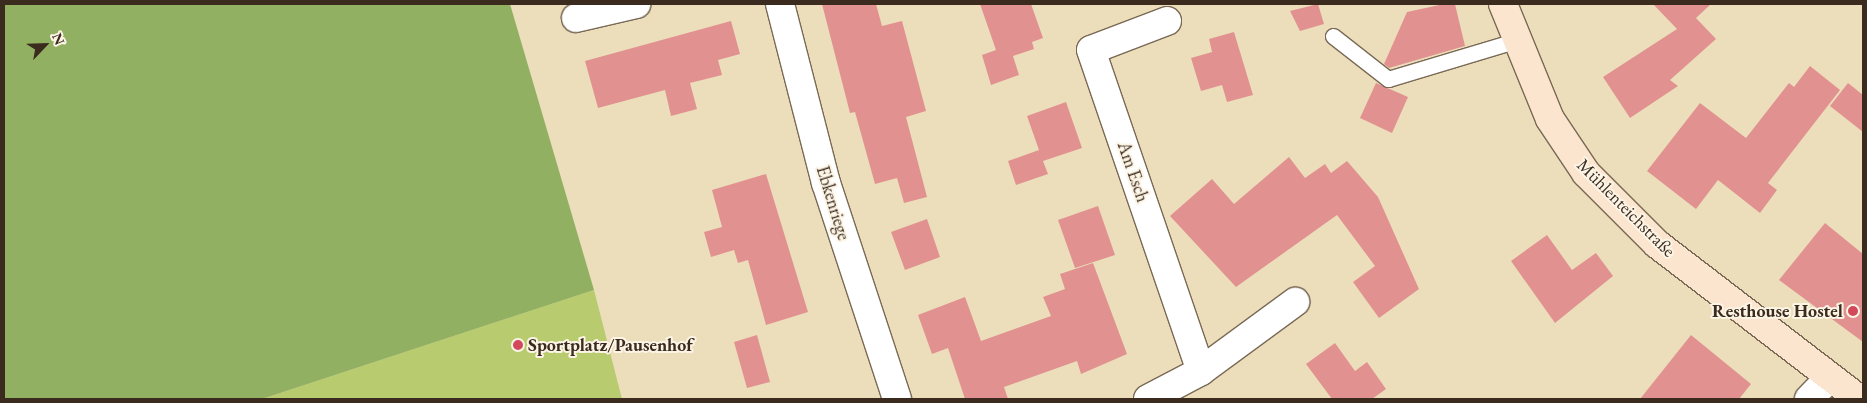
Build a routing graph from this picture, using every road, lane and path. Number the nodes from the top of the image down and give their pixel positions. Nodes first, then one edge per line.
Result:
1 (636, 4) edge
2 (780, 4) edge
3 (1504, 4) edge
4 (576, 18) dead end
5 (1168, 21) dead end
6 (1333, 36) dead end
7 (1518, 40) junction
8 (1295, 302) dead end
9 (1201, 371) junction
10 (1829, 378) junction
11 (897, 399) edge
12 (1148, 399) edge
13 (1809, 399) edge
14 (1859, 399) edge

1 - 4 street
2 - 11 street, Ebkenriege
3 - 7 street, Mühlenteichstraße
5 - 9 street, Am Esch
6 - 7 lane
7 - 10 street, Mühlenteichstraße
8 - 9 street
9 - 12 street
10 - 13 street
10 - 14 street, Mühlenteichstraße

